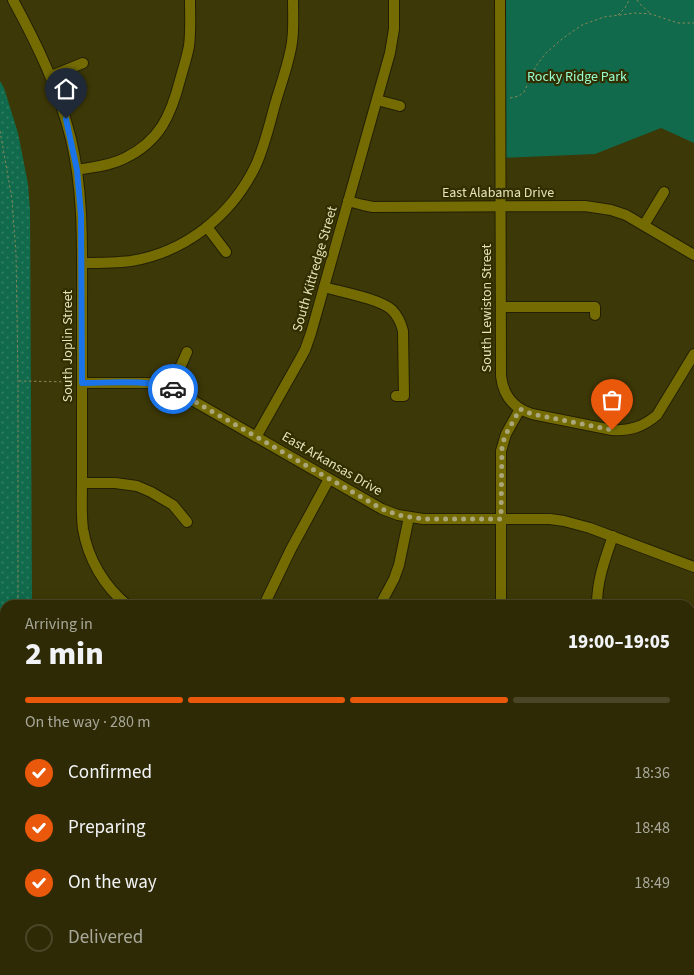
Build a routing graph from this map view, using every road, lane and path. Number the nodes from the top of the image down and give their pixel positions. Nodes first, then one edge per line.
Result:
1 (13, 0) edge
2 (190, 0) edge
3 (293, 0) edge
4 (394, 0) edge
5 (500, 0) edge
6 (629, 0) edge
7 (637, 0) edge
8 (651, 14) junction
9 (617, 16) junction
10 (694, 23) edge
11 (83, 63) dead end
12 (51, 76) junction
13 (507, 98) dead end
14 (376, 100) junction
15 (400, 106) dead end
16 (0, 132) edge
17 (77, 170) junction
18 (664, 192) dead end
19 (348, 201) junction
20 (500, 206) junction
21 (644, 225) junction
22 (207, 228) junction
23 (226, 252) dead end
24 (694, 255) edge
25 (82, 263) junction
26 (324, 287) junction
27 (500, 307) junction
28 (595, 315) dead end
29 (186, 352) dead end
30 (694, 354) edge
31 (18, 381) junction
32 (82, 383) junction
33 (171, 388) junction
34 (396, 396) dead end
35 (520, 409) junction
36 (256, 437) junction
37 (330, 479) junction
38 (82, 483) junction
39 (409, 518) junction
40 (501, 519) junction
41 (187, 522) dead end
42 (614, 536) junction
43 (694, 567) edge
44 (18, 600) edge
45 (121, 600) edge
46 (266, 600) edge
47 (384, 600) edge
48 (501, 600) edge
49 (597, 600) edge

1 - 12 street, South Joplin Street
2 - 17 street
3 - 22 street
4 - 14 street, South Kittredge Street
5 - 20 street, South Lewiston Street
6 - 9 path
7 - 8 path
8 - 9 path
8 - 10 path
9 - 13 path
11 - 12 street
12 - 17 street, South Joplin Street
14 - 15 street
14 - 19 street, South Kittredge Street
16 - 31 path
17 - 25 street, South Joplin Street
18 - 21 street
19 - 20 street, East Alabama Drive
19 - 26 street, South Kittredge Street
20 - 21 street, East Alabama Drive
20 - 27 street, South Lewiston Street
21 - 24 street, East Alabama Drive
22 - 23 street
22 - 25 street
25 - 32 street, South Joplin Street
26 - 34 street
26 - 36 street, South Kittredge Street
27 - 28 street
27 - 35 street, South Lewiston Street
29 - 33 street
30 - 35 street
31 - 32 path
31 - 44 path
32 - 33 street, East Arkansas Drive
32 - 38 street, South Joplin Street
33 - 36 street, East Arkansas Drive
35 - 40 street
36 - 37 street, East Arkansas Drive
37 - 39 street, East Arkansas Drive
37 - 46 street
38 - 41 street
38 - 45 street, South Joplin Street
39 - 40 street, East Arkansas Drive
39 - 47 street
40 - 42 street, East Arkansas Drive
40 - 48 street
42 - 43 street, East Arkansas Drive
42 - 49 street

